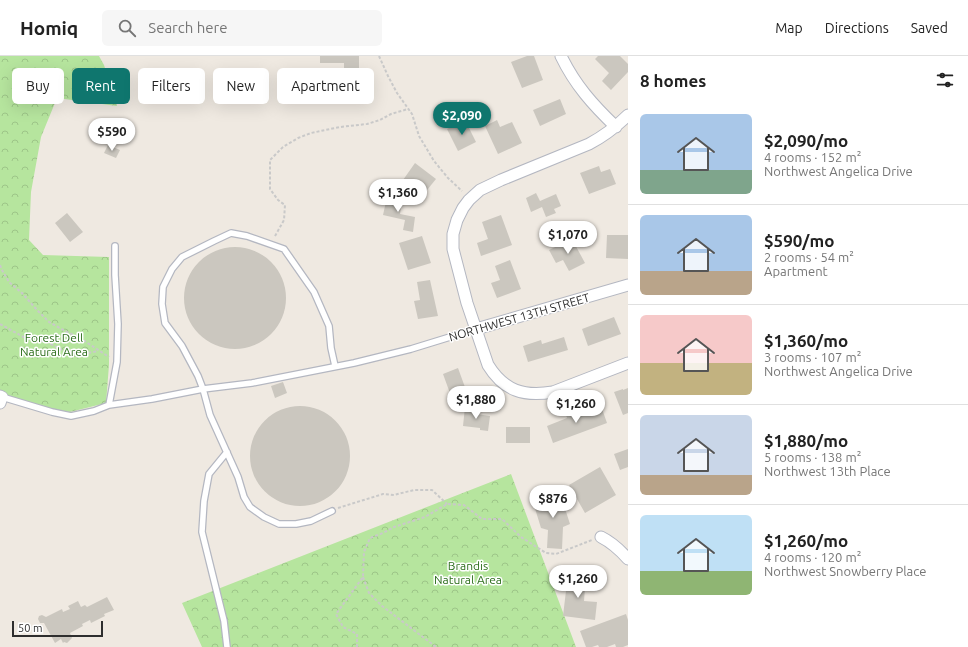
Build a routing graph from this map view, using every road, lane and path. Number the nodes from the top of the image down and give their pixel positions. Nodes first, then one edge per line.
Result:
1 (379, 56) edge
2 (561, 56) edge
3 (408, 109) junction
4 (628, 115) edge
5 (616, 127) junction
6 (469, 200) junction
7 (271, 244) junction
8 (115, 246) dead end
9 (0, 265) edge
10 (628, 285) edge
11 (0, 324) edge
12 (476, 329) junction
13 (628, 363) edge
14 (335, 366) junction
15 (203, 389) junction
16 (1, 398) edge
17 (109, 405) junction
18 (227, 452) junction
19 (447, 504) junction
20 (332, 511) joint
21 (601, 537) joint
22 (628, 559) edge
23 (363, 577) junction
24 (227, 647) edge
25 (357, 647) edge
26 (436, 647) edge

1 - 3 path
2 - 5 street
3 - 6 path
3 - 7 path
4 - 5 street
5 - 6 street
6 - 12 street
7 - 14 lane
7 - 15 lane
8 - 17 lane
9 - 11 path
10 - 12 street, NORTHWEST 13TH STREET
12 - 13 street
12 - 14 lane, NORTHWEST 13TH STREET
14 - 15 lane, NORTHWEST 13TH STREET
15 - 17 lane, NORTHWEST 13TH STREET
15 - 18 lane
16 - 17 lane
18 - 20 lane
18 - 24 lane
19 - 20 path
19 - 21 path
19 - 23 path
21 - 22 street
23 - 25 path
23 - 26 path

